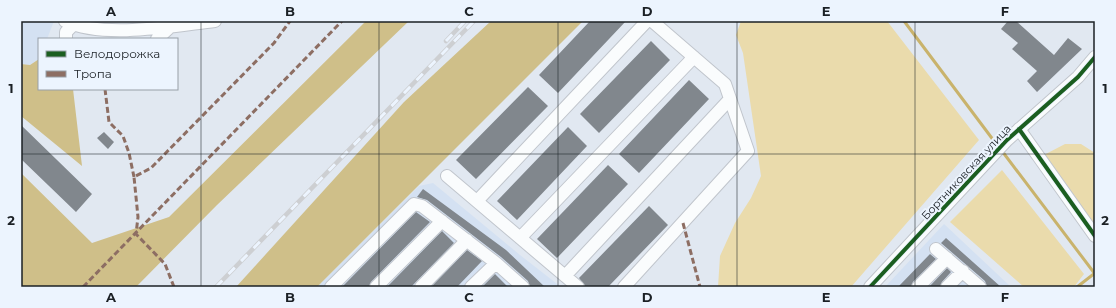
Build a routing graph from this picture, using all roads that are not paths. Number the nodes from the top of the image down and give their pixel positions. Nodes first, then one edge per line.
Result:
1 (215, 21) edge
2 (647, 21) edge
3 (652, 21) edge
4 (69, 23) edge
5 (171, 26) junction
6 (66, 38) edge
7 (158, 38) edge
8 (694, 57) junction
9 (1095, 57) edge
10 (730, 99) junction
11 (1019, 129) junction
12 (448, 176) dead end
13 (477, 201) junction
14 (442, 221) junction
15 (1095, 236) edge
16 (520, 238) junction
17 (467, 240) junction
18 (936, 249) dead end
19 (947, 258) junction
20 (496, 262) junction
21 (963, 271) junction
22 (565, 276) junction
23 (518, 285) edge
24 (331, 287) edge
25 (376, 287) edge
26 (421, 287) edge
27 (471, 287) edge
28 (578, 287) edge
29 (624, 287) edge
30 (870, 287) edge
31 (918, 287) edge
32 (947, 287) edge
33 (980, 287) edge

1 - 5 street
2 - 13 street
3 - 8 street
4 - 5 street
4 - 6 street
5 - 7 street
8 - 10 street
8 - 16 street
9 - 11 street, Бортниковская улица
10 - 22 street
10 - 29 street
11 - 15 street
11 - 30 street, Бортниковская улица
12 - 13 street
13 - 16 street
14 - 17 street
14 - 24 street
14 - 25 street
16 - 22 street
17 - 20 street
17 - 26 street
18 - 19 street
19 - 21 street
19 - 31 street
20 - 23 street
20 - 27 street
21 - 32 street
21 - 33 street
22 - 28 street

